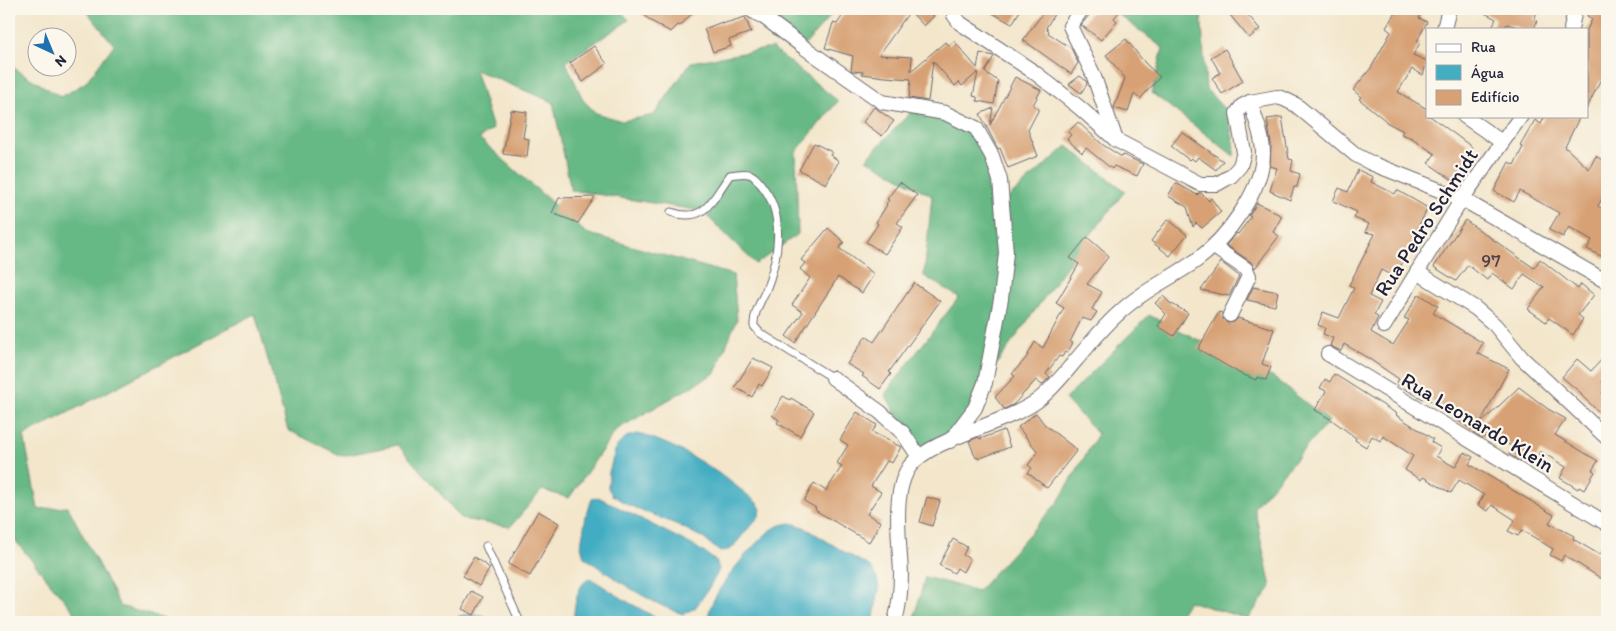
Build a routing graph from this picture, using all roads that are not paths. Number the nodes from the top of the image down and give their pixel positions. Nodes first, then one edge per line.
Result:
1 (749, 9) edge
2 (954, 9) edge
3 (1082, 9) edge
4 (1575, 9) edge
5 (1445, 10) edge
6 (1444, 28) edge
7 (1571, 28) edge
8 (1250, 102) junction
9 (1467, 118) edge
10 (1520, 118) edge
11 (1116, 140) junction
12 (1502, 142) junction
13 (1462, 199) junction
14 (672, 212) dead end
15 (1214, 247) junction
16 (1417, 272) junction
17 (1607, 282) edge
18 (1230, 315) dead end
19 (1384, 326) dead end
20 (1328, 354) dead end
21 (833, 378) joint
22 (1607, 438) edge
23 (949, 441) junction
24 (919, 457) junction
25 (1607, 524) edge
26 (486, 546) dead end
27 (520, 622) edge
28 (895, 622) edge

1 - 23 street
2 - 11 street
3 - 11 street
4 - 7 street
5 - 6 street
8 - 11 street
8 - 13 street
8 - 15 street
9 - 12 street
10 - 12 street, Rua Pedro Schmidt
12 - 13 street, Rua Pedro Schmidt
13 - 16 street, Rua Pedro Schmidt
13 - 17 street
14 - 21 lane
15 - 18 street
15 - 23 street
16 - 19 street, Rua Pedro Schmidt
16 - 22 street
20 - 25 street, Rua Leonardo Klein
21 - 24 street
23 - 24 street
24 - 28 street
26 - 27 lane

